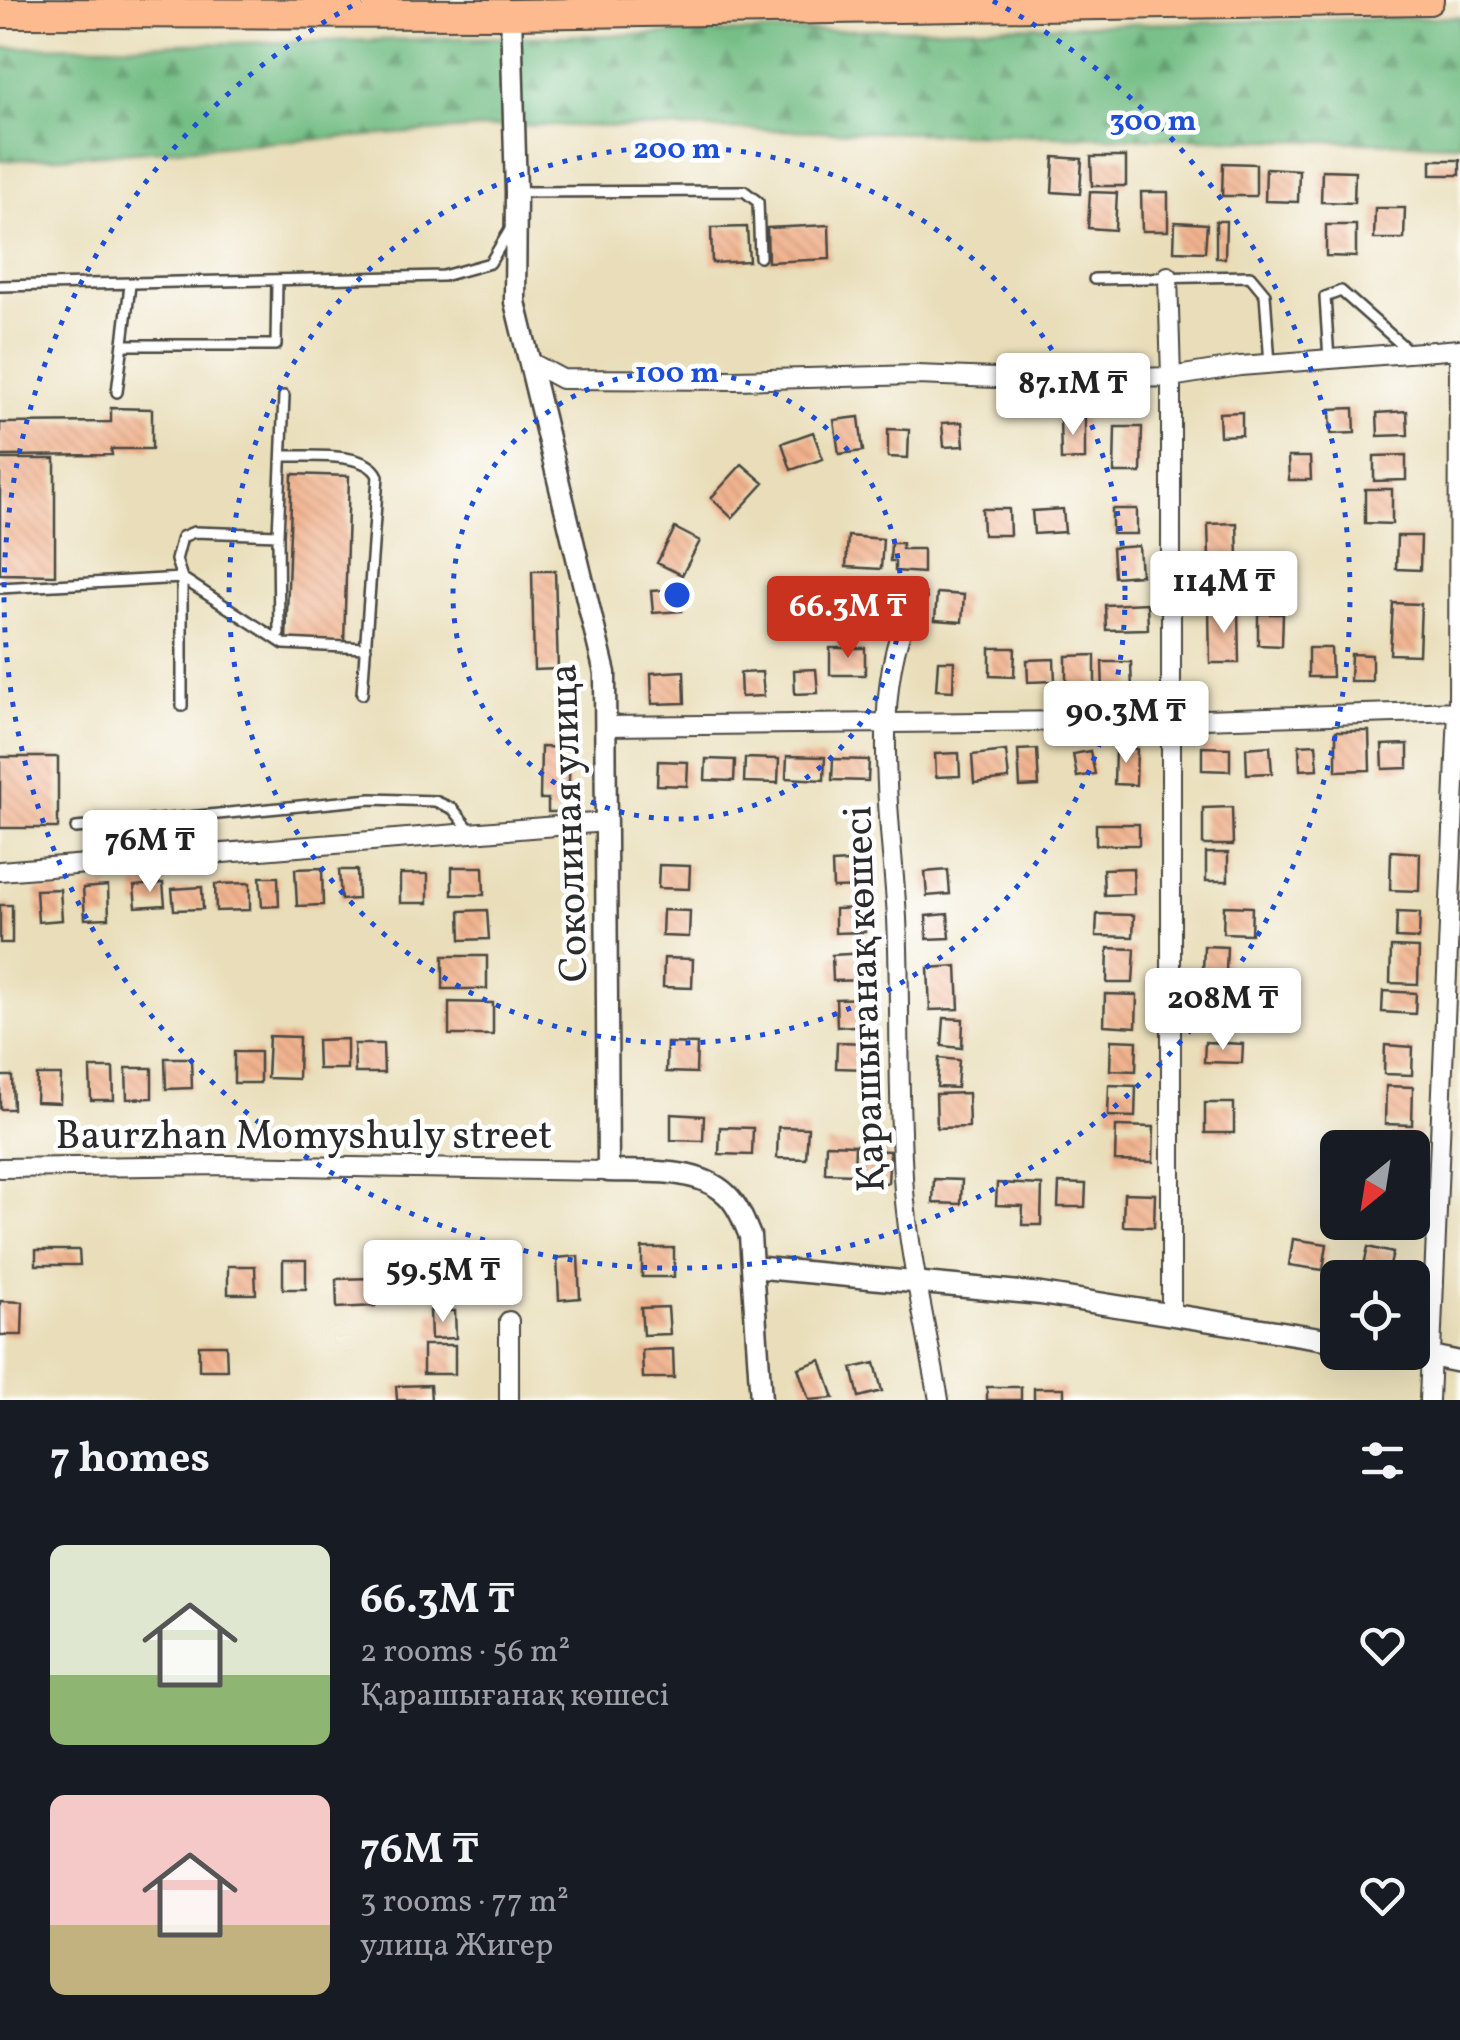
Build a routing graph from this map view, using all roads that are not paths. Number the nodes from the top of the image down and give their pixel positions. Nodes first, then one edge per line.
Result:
1 (1429, 0) edge
2 (631, 6) edge
3 (670, 6) edge
4 (516, 9) edge
5 (0, 13) edge
6 (516, 192) junction
7 (516, 220) junction
8 (760, 258) dead end
9 (1168, 276) junction
10 (1094, 279) dead end
11 (277, 281) junction
12 (130, 285) junction
13 (0, 286) edge
14 (123, 345) junction
15 (1460, 350) edge
16 (1412, 354) junction
17 (1330, 360) junction
18 (530, 362) junction
19 (1270, 364) junction
20 (1171, 377) junction
21 (117, 392) dead end
22 (284, 396) dead end
23 (284, 456) junction
24 (278, 535) junction
25 (182, 578) junction
26 (0, 588) edge
27 (917, 598) dead end
28 (273, 637) junction
29 (366, 648) junction
30 (362, 694) dead end
31 (182, 706) dead end
32 (1459, 711) edge
33 (1171, 720) junction
34 (885, 725) junction
35 (605, 726) junction
36 (606, 822) junction
37 (76, 828) dead end
38 (473, 833) junction
39 (0, 871) edge
40 (0, 1168) edge
41 (608, 1172) junction
42 (1427, 1260) edge
43 (752, 1267) junction
44 (916, 1281) junction
45 (1171, 1315) junction
46 (509, 1321) dead end
47 (1320, 1338) edge
48 (1430, 1356) edge
49 (1460, 1362) edge
50 (1424, 1370) edge
51 (509, 1400) edge
52 (761, 1400) edge
53 (939, 1400) edge
54 (1429, 1400) edge

1 - 3 main road
2 - 3 main road
2 - 4 main road
4 - 5 main road
4 - 6 street, Соколиная улица
6 - 7 street, Соколиная улица
6 - 8 lane
7 - 11 lane
7 - 18 street, Соколиная улица
9 - 10 lane
9 - 19 lane
9 - 20 street
11 - 12 lane
11 - 14 lane
12 - 13 lane
12 - 14 lane
14 - 21 lane
15 - 16 street
15 - 32 street
16 - 17 street
16 - 17 lane
17 - 19 street
18 - 20 street
18 - 35 street, Соколиная улица
19 - 20 street
20 - 33 street
22 - 23 lane
23 - 24 lane
23 - 29 lane
24 - 25 lane
24 - 28 lane
25 - 26 lane
25 - 28 lane
25 - 31 lane
27 - 34 street, Қарашығанақ көшесі
28 - 29 lane
29 - 30 lane
32 - 33 street
32 - 42 street
33 - 34 street
33 - 45 street
34 - 35 street
34 - 44 street, Қарашығанақ көшесі
35 - 36 street, Соколиная улица
36 - 38 street
36 - 41 street, Соколиная улица
37 - 38 lane
38 - 39 street
40 - 41 street, Baurzhan Momyshuly street
41 - 43 street
43 - 44 street
43 - 52 street
44 - 45 street
44 - 53 street, Қарашығанақ көшесі
45 - 47 street
46 - 51 street
48 - 49 street
50 - 54 street

